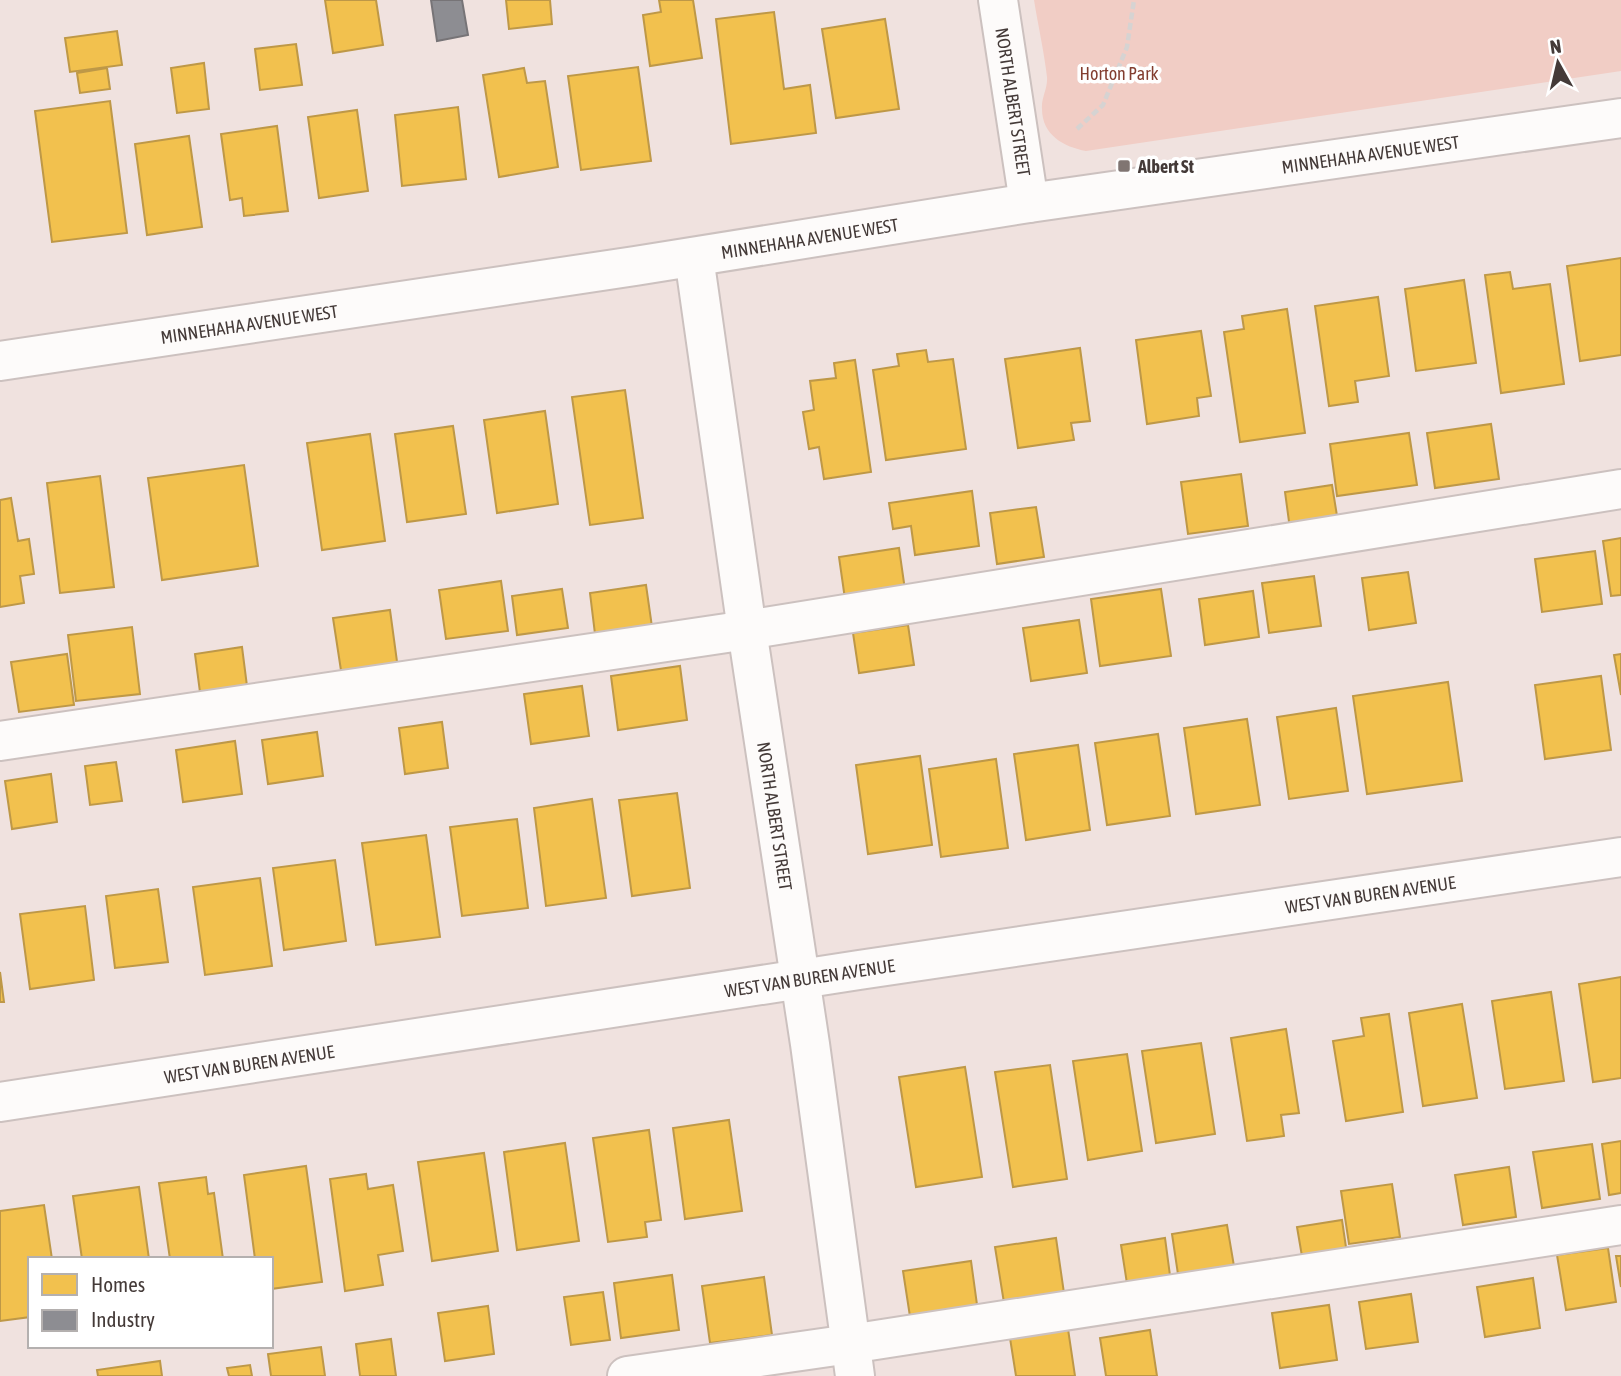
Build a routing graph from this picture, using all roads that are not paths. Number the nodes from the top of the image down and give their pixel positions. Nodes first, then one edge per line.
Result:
1 (998, 0) edge
2 (1621, 118) edge
3 (1028, 203) junction
4 (694, 257) junction
5 (0, 361) edge
6 (1621, 489) edge
7 (747, 630) junction
8 (0, 741) edge
9 (1621, 857) edge
10 (800, 979) junction
11 (0, 1102) edge
12 (1621, 1225) edge
13 (852, 1360) edge
14 (627, 1376) edge

1 - 3 street, NORTH ALBERT STREET
2 - 3 street, MINNEHAHA AVENUE WEST
3 - 4 street, MINNEHAHA AVENUE WEST
4 - 5 street, MINNEHAHA AVENUE WEST
4 - 7 street, NORTH ALBERT STREET
6 - 7 street
7 - 8 street
7 - 10 street, NORTH ALBERT STREET
9 - 10 street, WEST VAN BUREN AVENUE
10 - 11 street, WEST VAN BUREN AVENUE
10 - 13 street, NORTH ALBERT STREET
12 - 13 street
13 - 14 street

